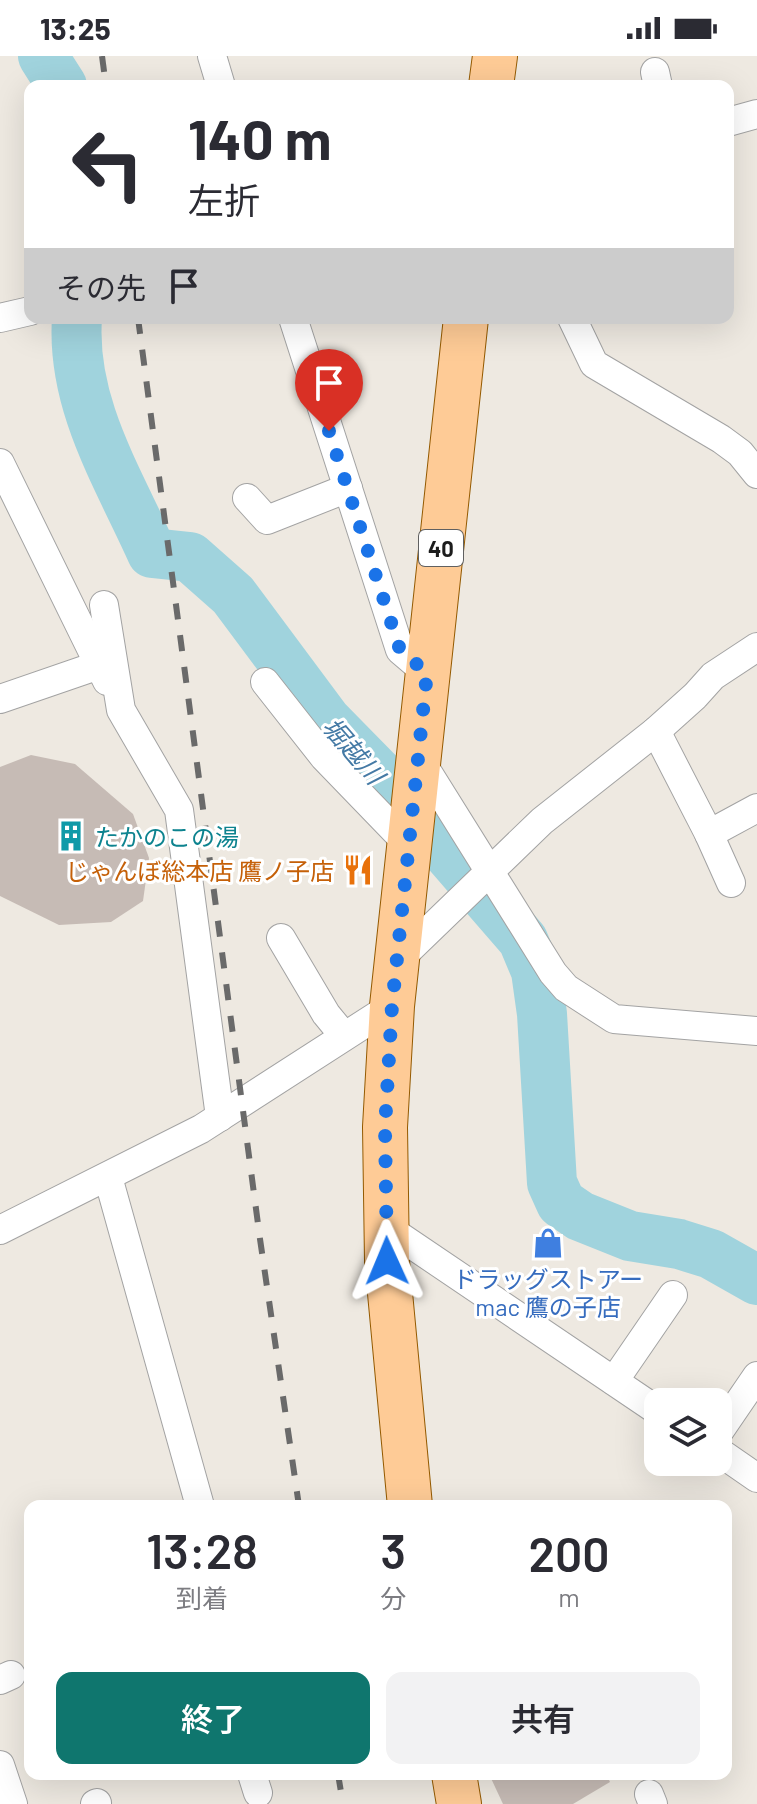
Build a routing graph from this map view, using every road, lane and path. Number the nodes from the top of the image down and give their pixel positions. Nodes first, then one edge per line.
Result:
1 (212, 56) edge
2 (495, 56) edge
3 (219, 80) edge
4 (492, 80) edge
5 (757, 114) edge
6 (734, 120) edge
7 (24, 312) edge
8 (0, 318) edge
9 (295, 324) edge
10 (465, 324) edge
11 (575, 324) edge
12 (0, 463) edge
13 (757, 474) edge
14 (348, 488) junction
15 (247, 498) dead end
16 (104, 605) dead end
17 (757, 647) edge
18 (99, 665) junction
19 (427, 673) junction
20 (265, 682) dead end
21 (0, 699) edge
22 (121, 710) junction
23 (656, 731) junction
24 (419, 769) junction
25 (757, 808) edge
26 (709, 834) junction
27 (410, 840) junction
28 (482, 878) junction
29 (731, 883) dead end
30 (281, 938) dead end
31 (397, 961) junction
32 (392, 1006) junction
33 (757, 1031) edge
34 (344, 1036) junction
35 (220, 1117) junction
36 (108, 1177) junction
37 (386, 1227) junction
38 (0, 1230) edge
39 (673, 1295) dead end
40 (757, 1376) edge
41 (614, 1381) junction
42 (644, 1401) edge
43 (732, 1413) edge
44 (732, 1461) edge
45 (757, 1478) edge
46 (198, 1500) edge
47 (409, 1500) edge
48 (0, 1765) edge
49 (455, 1780) edge
50 (13, 1804) edge
51 (459, 1804) edge

1 - 3 street
2 - 4 main road
5 - 6 street
7 - 8 street
9 - 14 street
10 - 19 main road, 40
11 - 13 street
12 - 18 street
14 - 15 street
14 - 19 street
16 - 22 street
17 - 23 street
18 - 21 street
18 - 22 street
19 - 24 main road, 40
20 - 27 street
22 - 35 street
23 - 26 street
23 - 28 street
24 - 27 main road, 40
24 - 28 street
25 - 26 street
26 - 29 street
27 - 31 main road, 40
28 - 31 street
28 - 33 street
30 - 34 street
31 - 32 main road, 40
32 - 34 street
32 - 37 main road, 40
34 - 35 street
35 - 36 street
36 - 38 street
36 - 46 street
37 - 41 street
37 - 47 main road, 40
39 - 41 street
40 - 43 street
41 - 42 street
44 - 45 street
48 - 50 street
49 - 51 main road

